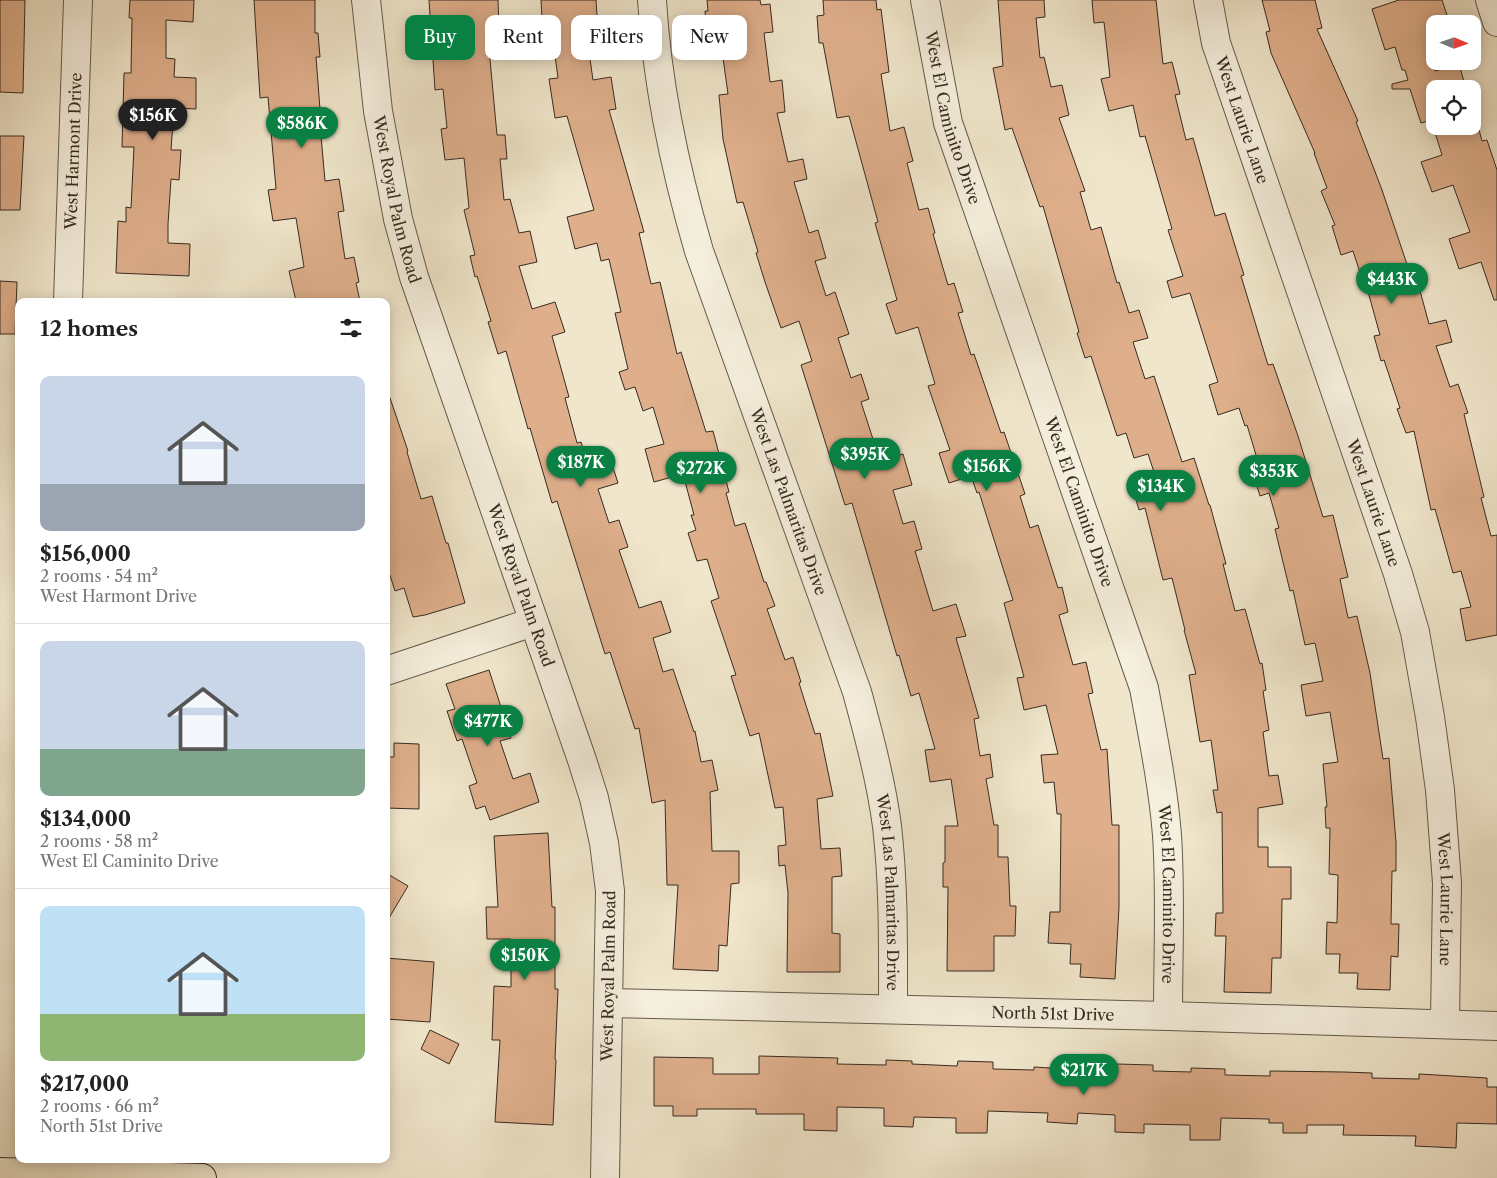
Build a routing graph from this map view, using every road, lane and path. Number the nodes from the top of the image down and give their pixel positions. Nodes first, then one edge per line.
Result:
1 (78, 0) edge
2 (366, 0) edge
3 (652, 0) edge
4 (925, 0) edge
5 (1208, 0) edge
6 (1490, 0) edge
7 (1497, 22) edge
8 (68, 298) edge
9 (533, 622) junction
10 (390, 670) edge
11 (609, 1003) junction
12 (893, 1009) junction
13 (1168, 1016) junction
14 (1445, 1024) junction
15 (1497, 1026) edge
16 (38, 1170) edge
17 (0, 1172) edge
18 (202, 1178) edge
19 (605, 1178) edge

1 - 8 street, West Harmont Drive
2 - 9 street, West Royal Palm Road
3 - 12 street, West Las Palmaritas Drive
4 - 13 street, West El Caminito Drive
5 - 14 street, West Laurie Lane
6 - 7 street
9 - 10 street
9 - 11 street, West Royal Palm Road
11 - 12 street, North 51st Drive
11 - 19 street, West Royal Palm Road
12 - 13 street, North 51st Drive
13 - 14 street, North 51st Drive
14 - 15 street, North 51st Drive
16 - 17 main road
16 - 18 main road

